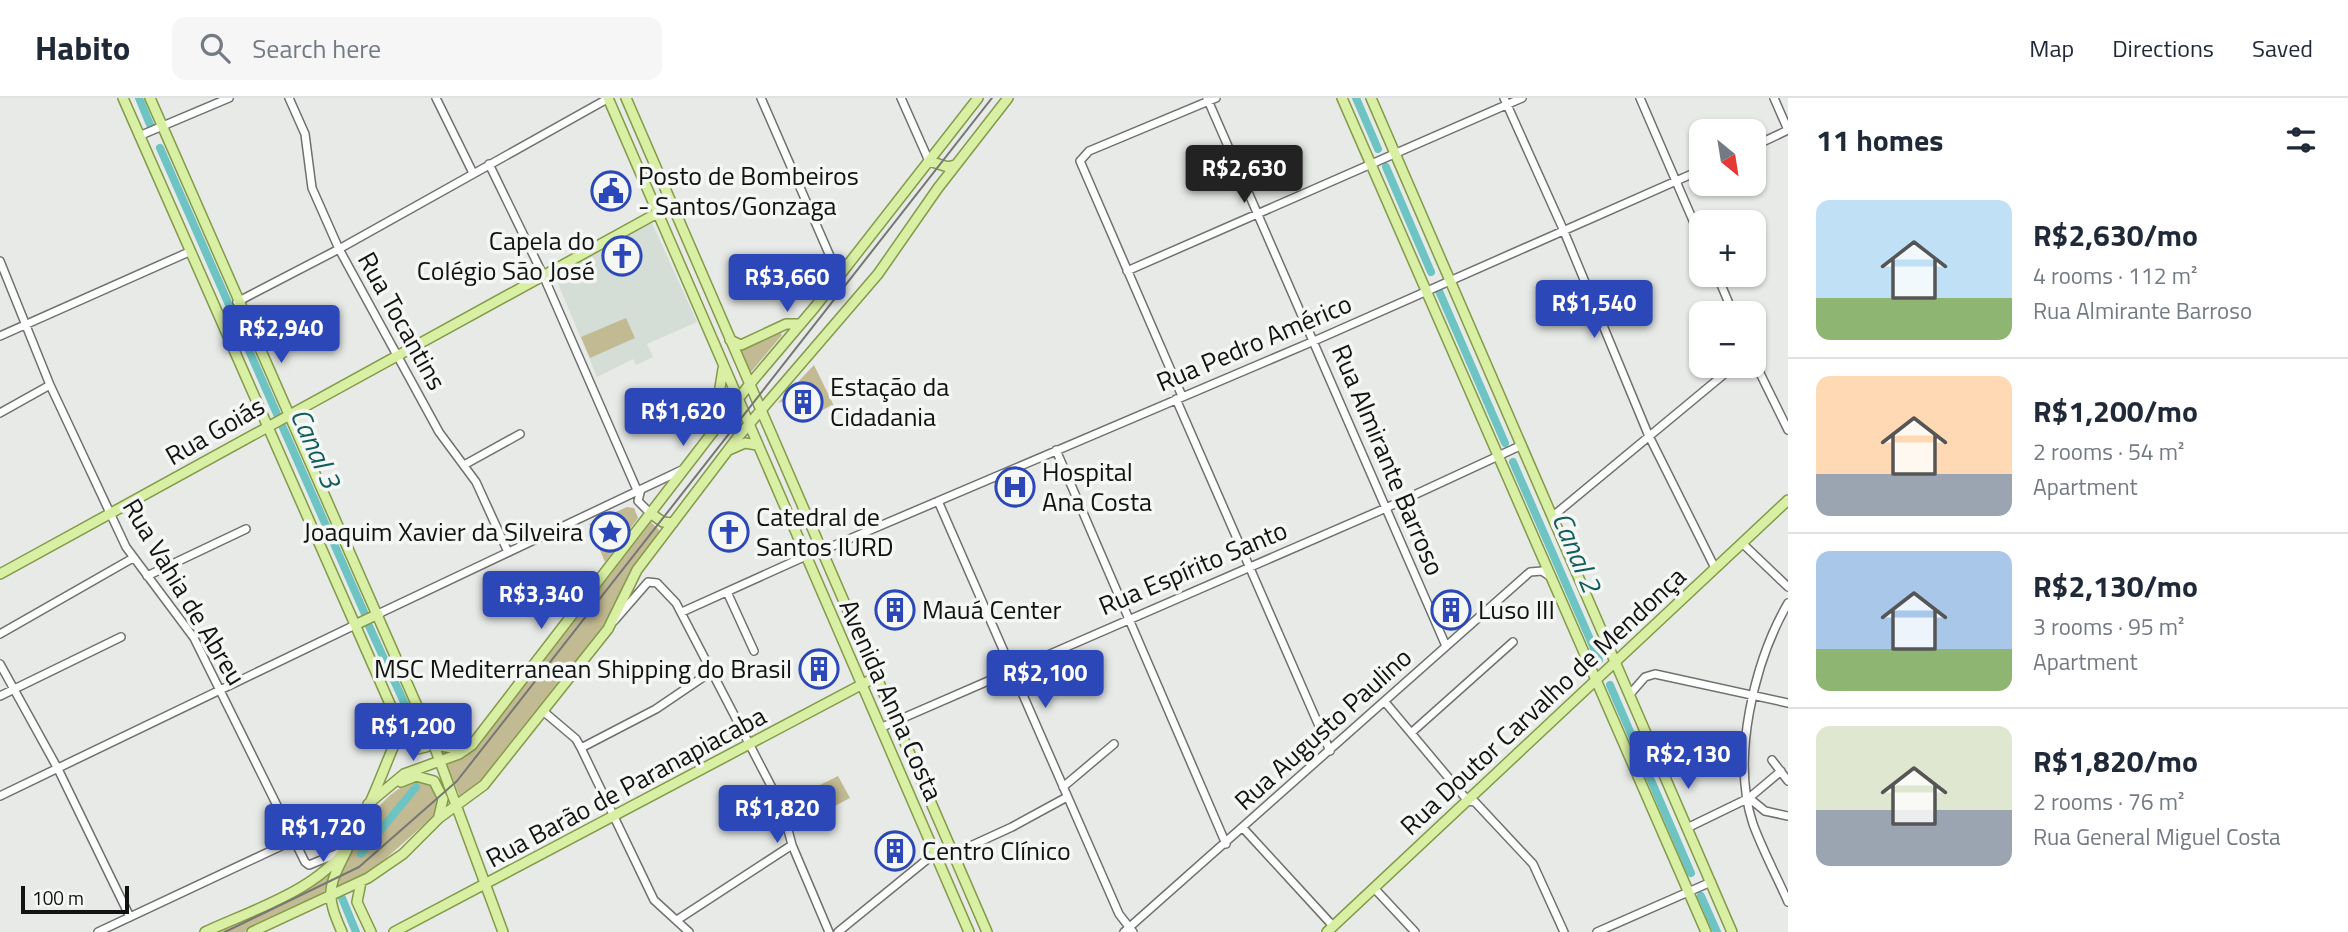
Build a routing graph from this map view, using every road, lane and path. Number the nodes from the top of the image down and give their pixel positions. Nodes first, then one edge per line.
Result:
1 (123, 98) edge
2 (150, 98) edge
3 (229, 98) edge
4 (289, 98) edge
5 (436, 98) edge
6 (608, 98) edge
7 (626, 98) edge
8 (761, 98) edge
9 (901, 98) edge
10 (978, 98) edge
11 (1008, 98) edge
12 (1342, 98) edge
13 (1371, 98) edge
14 (1522, 98) edge
15 (1640, 98) edge
16 (1774, 98) edge
17 (1211, 99) edge
18 (1505, 101) edge
19 (162, 126) junction
20 (1788, 130) edge
21 (139, 136) junction
22 (1766, 140) edge
23 (1396, 153) junction
24 (929, 161) junction
25 (489, 164) junction
26 (1371, 164) junction
27 (955, 165) junction
28 (473, 173) junction
29 (1689, 175) edge
30 (1675, 181) junction
31 (672, 205) junction
32 (1689, 212) edge
33 (1260, 213) junction
34 (657, 214) junction
35 (1563, 229) junction
36 (339, 249) junction
37 (189, 252) junction
38 (0, 261) edge
39 (849, 262) junction
40 (1128, 271) junction
41 (543, 275) junction
42 (1451, 280) junction
43 (1426, 290) junction
44 (237, 302) junction
45 (26, 324) junction
46 (798, 324) junction
47 (0, 336) edge
48 (729, 339) junction
49 (1314, 341) junction
50 (398, 355) junction
51 (723, 367) junction
52 (1719, 378) edge
53 (1762, 378) edge
54 (50, 384) junction
55 (749, 384) junction
56 (1179, 398) junction
57 (738, 400) junction
58 (760, 410) junction
59 (0, 413) edge
60 (285, 416) junction
61 (269, 425) junction
62 (748, 425) junction
63 (1788, 430) edge
64 (712, 434) junction
65 (1648, 434) junction
66 (520, 435) dead end
67 (757, 445) junction
68 (1522, 445) junction
69 (1056, 450) junction
70 (728, 451) junction
71 (1500, 457) junction
72 (464, 465) junction
73 (686, 468) junction
74 (640, 488) junction
75 (1788, 500) edge
76 (938, 501) junction
77 (1386, 508) junction
78 (650, 513) junction
79 (110, 515) junction
80 (1553, 516) junction
81 (673, 523) junction
82 (793, 526) junction
83 (246, 529) dead end
84 (1742, 543) junction
85 (821, 551) junction
86 (508, 552) junction
87 (806, 556) junction
88 (133, 558) junction
89 (1250, 567) junction
90 (1715, 568) junction
91 (0, 574) edge
92 (147, 576) junction
93 (1551, 578) junction
94 (1788, 587) edge
95 (727, 592) junction
96 (1788, 603) edge
97 (682, 612) junction
98 (376, 615) junction
99 (1129, 619) junction
100 (614, 621) junction
101 (359, 624) junction
102 (0, 634) edge
103 (121, 637) dead end
104 (1513, 642) dead end
105 (1446, 646) junction
106 (754, 651) dead end
107 (1617, 662) junction
108 (0, 664) edge
109 (1012, 670) junction
110 (712, 671) junction
111 (876, 677) junction
112 (1598, 681) junction
113 (862, 685) junction
114 (16, 689) junction
115 (221, 691) junction
116 (1631, 693) junction
117 (0, 696) edge
118 (1755, 696) junction
119 (1385, 702) junction
120 (1788, 703) edge
121 (543, 711) junction
122 (895, 722) junction
123 (880, 728) junction
124 (401, 729) junction
125 (1411, 733) junction
126 (433, 742) junction
127 (1114, 744) dead end
128 (750, 746) junction
129 (581, 748) junction
130 (467, 750) junction
131 (1330, 751) junction
132 (1772, 760) dead end
133 (438, 764) junction
134 (58, 769) junction
135 (1781, 771) junction
136 (1788, 781) edge
137 (1063, 788) junction
138 (380, 794) junction
139 (0, 796) edge
140 (1067, 797) junction
141 (1749, 798) junction
142 (1468, 801) junction
143 (368, 804) junction
144 (457, 806) junction
145 (616, 816) junction
146 (1788, 816) edge
147 (439, 818) junction
148 (1243, 828) junction
149 (1688, 828) junction
150 (294, 840) junction
151 (352, 840) junction
152 (1226, 844) junction
153 (792, 845) junction
154 (341, 852) junction
155 (935, 853) junction
156 (953, 854) junction
157 (361, 882) junction
158 (487, 883) junction
159 (1711, 883) junction
160 (1374, 888) junction
161 (1688, 892) junction
162 (329, 896) junction
163 (1788, 902) edge
164 (130, 917) junction
165 (677, 920) junction
166 (1330, 929) edge
167 (340, 931) edge
168 (1129, 931) edge
169 (98, 932) edge
170 (205, 932) edge
171 (251, 932) edge
172 (371, 932) edge
173 (394, 932) edge
174 (503, 932) edge
175 (689, 932) edge
176 (829, 932) edge
177 (838, 932) edge
178 (969, 932) edge
179 (987, 932) edge
180 (1415, 932) edge
181 (1564, 932) edge
182 (1598, 932) edge
183 (1706, 932) edge
184 (1732, 932) edge

1 - 21 main road
2 - 19 main road
3 - 19 street
4 - 36 street, Rua Tocantins
5 - 28 street
6 - 25 street
6 - 34 main road, Avenida Anna Costa
7 - 31 main road, Avenida Anna Costa
8 - 39 street
9 - 24 street
10 - 24 main road
11 - 27 main road
12 - 26 main road
13 - 23 main road
14 - 18 street
15 - 30 street
16 - 20 street
17 - 33 street, Rua Almirante Barroso
17 - 40 street
18 - 23 street
18 - 35 street
19 - 21 street
19 - 44 main road
20 - 22 street
21 - 37 main road
23 - 26 street
23 - 42 main road
24 - 27 main road
24 - 39 main road
25 - 28 street
25 - 41 street
26 - 33 street
26 - 43 main road
27 - 58 main road
28 - 36 street
29 - 30 street, Rua Pedro Américo
30 - 32 street
30 - 35 street, Rua Pedro Américo
31 - 34 main road, Rua Goiás
31 - 48 main road, Avenida Anna Costa
33 - 40 street
33 - 49 street, Rua Almirante Barroso
34 - 41 main road, Rua Goiás
34 - 51 main road, Avenida Anna Costa
35 - 42 street, Rua Pedro Américo
35 - 65 street
36 - 44 street
36 - 50 street, Rua Tocantins
37 - 45 street
37 - 61 main road
38 - 45 street, Rua Vahia de Abreu
39 - 46 main road
40 - 56 street
41 - 50 main road, Rua Goiás
41 - 74 street
42 - 43 street, Rua Pedro Américo
42 - 68 main road
43 - 49 street, Rua Pedro Américo
43 - 71 main road
44 - 60 main road
45 - 47 street
45 - 54 street, Rua Vahia de Abreu
46 - 48 main road
46 - 55 main road
48 - 55 main road, Avenida Anna Costa
49 - 56 street, Rua Pedro Américo
49 - 77 street, Rua Almirante Barroso
50 - 60 main road, Rua Goiás
50 - 72 street, Rua Tocantins
51 - 57 main road, Avenida Anna Costa
51 - 64 main road
52 - 65 street
53 - 63 street
54 - 59 street
54 - 79 street, Rua Vahia de Abreu
55 - 57 main road
55 - 58 main road, Avenida Anna Costa
56 - 69 street, Rua Pedro Américo
56 - 89 street
57 - 62 main road, Avenida Anna Costa
57 - 64 main road
58 - 62 main road
58 - 85 main road, Avenida Anna Costa
60 - 61 main road, Rua Goiás
60 - 98 main road
61 - 79 main road, Rua Goiás
61 - 101 main road
62 - 67 main road, Avenida Anna Costa
62 - 70 main road
64 - 73 main road
65 - 80 street
65 - 90 street
66 - 72 street
67 - 70 main road
67 - 82 main road, Avenida Anna Costa
68 - 71 street, Rua Espírito Santo
68 - 80 main road
69 - 76 street, Rua Pedro Américo
69 - 99 street
70 - 81 main road
71 - 77 street, Rua Espírito Santo
71 - 93 main road
72 - 86 street, Rua Tocantins
73 - 74 street
73 - 78 main road
74 - 78 street
74 - 86 street
75 - 84 main road, Rua Doutor Carvalho de Mendonça
76 - 85 street, Rua Pedro Américo
76 - 109 street
77 - 89 street, Rua Espírito Santo
77 - 105 street, Rua Almirante Barroso
78 - 81 main road
78 - 130 main road
79 - 88 street, Rua Vahia de Abreu
79 - 91 main road, Rua Goiás
80 - 107 main road
81 - 100 main road
82 - 85 main road
82 - 87 main road, Avenida Anna Costa
83 - 92 street
84 - 90 main road, Rua Doutor Carvalho de Mendonça
84 - 94 street
85 - 111 main road, Avenida Anna Costa
86 - 98 street
87 - 95 street
87 - 113 main road, Avenida Anna Costa
88 - 92 street, Rua Vahia de Abreu
88 - 102 street
89 - 99 street, Rua Espírito Santo
89 - 131 street
90 - 107 main road, Rua Doutor Carvalho de Mendonça
92 - 115 street, Rua Vahia de Abreu
93 - 105 street, Rua Augusto Paulino
93 - 112 main road
95 - 97 street
95 - 106 street
96 - 118 street
97 - 100 street
97 - 110 street
98 - 101 main road
98 - 126 main road
99 - 109 street, Rua Espírito Santo
99 - 152 street
100 - 121 main road
101 - 115 street
101 - 124 main road
103 - 114 street
104 - 125 street
105 - 119 street, Rua Augusto Paulino
107 - 112 main road, Rua Doutor Carvalho de Mendonça
107 - 116 main road
108 - 114 street
109 - 122 street, Rua Espírito Santo
109 - 137 street
110 - 128 street
110 - 129 street
111 - 113 main road, Rua Barão de Paranapiacaba
111 - 122 main road, Avenida Anna Costa
112 - 142 main road, Rua Doutor Carvalho de Mendonça
112 - 161 main road
113 - 123 main road, Avenida Anna Costa
113 - 128 main road, Rua Barão de Paranapiacaba
114 - 117 street
114 - 134 street
115 - 134 street
115 - 150 street, Rua Vahia de Abreu
116 - 118 street
116 - 149 main road
118 - 120 street
118 - 141 street
119 - 125 street
119 - 131 street, Rua Augusto Paulino
121 - 129 street
121 - 144 main road
122 - 123 street, Rua Espírito Santo
122 - 156 main road, Avenida Anna Costa
123 - 155 main road, Avenida Anna Costa
124 - 126 main road
124 - 143 main road
125 - 142 street
126 - 130 main road
126 - 133 main road
127 - 137 street
128 - 145 main road, Rua Barão de Paranapiacaba
128 - 153 street
129 - 145 street
130 - 133 main road
131 - 148 street, Rua Augusto Paulino
132 - 135 street
133 - 138 main road
133 - 144 main road
134 - 139 street
134 - 164 street
135 - 136 street
135 - 141 street
137 - 140 street
138 - 143 main road
138 - 147 main road
140 - 156 street
140 - 168 street
141 - 146 street
141 - 149 street
141 - 163 street
142 - 160 main road, Rua Doutor Carvalho de Mendonça
142 - 181 street
143 - 151 main road
144 - 147 main road
144 - 158 main road
145 - 158 main road, Rua Barão de Paranapiacaba
145 - 165 street
147 - 157 main road
148 - 152 street, Rua Augusto Paulino
148 - 166 street
149 - 159 main road
150 - 154 street, Rua Vahia de Abreu
150 - 164 street
151 - 154 main road
151 - 162 main road
152 - 168 street, Rua Augusto Paulino
153 - 165 street
153 - 176 street
154 - 170 main road
155 - 177 street
155 - 178 main road, Avenida Anna Costa
156 - 179 main road, Avenida Anna Costa
157 - 162 main road
157 - 172 main road
158 - 173 main road, Rua Barão de Paranapiacaba
158 - 174 main road
159 - 161 street
159 - 184 main road
160 - 166 main road, Rua Doutor Carvalho de Mendonça
160 - 180 street
161 - 182 street
161 - 183 main road
162 - 167 main road
162 - 171 main road
164 - 169 street
165 - 175 street

